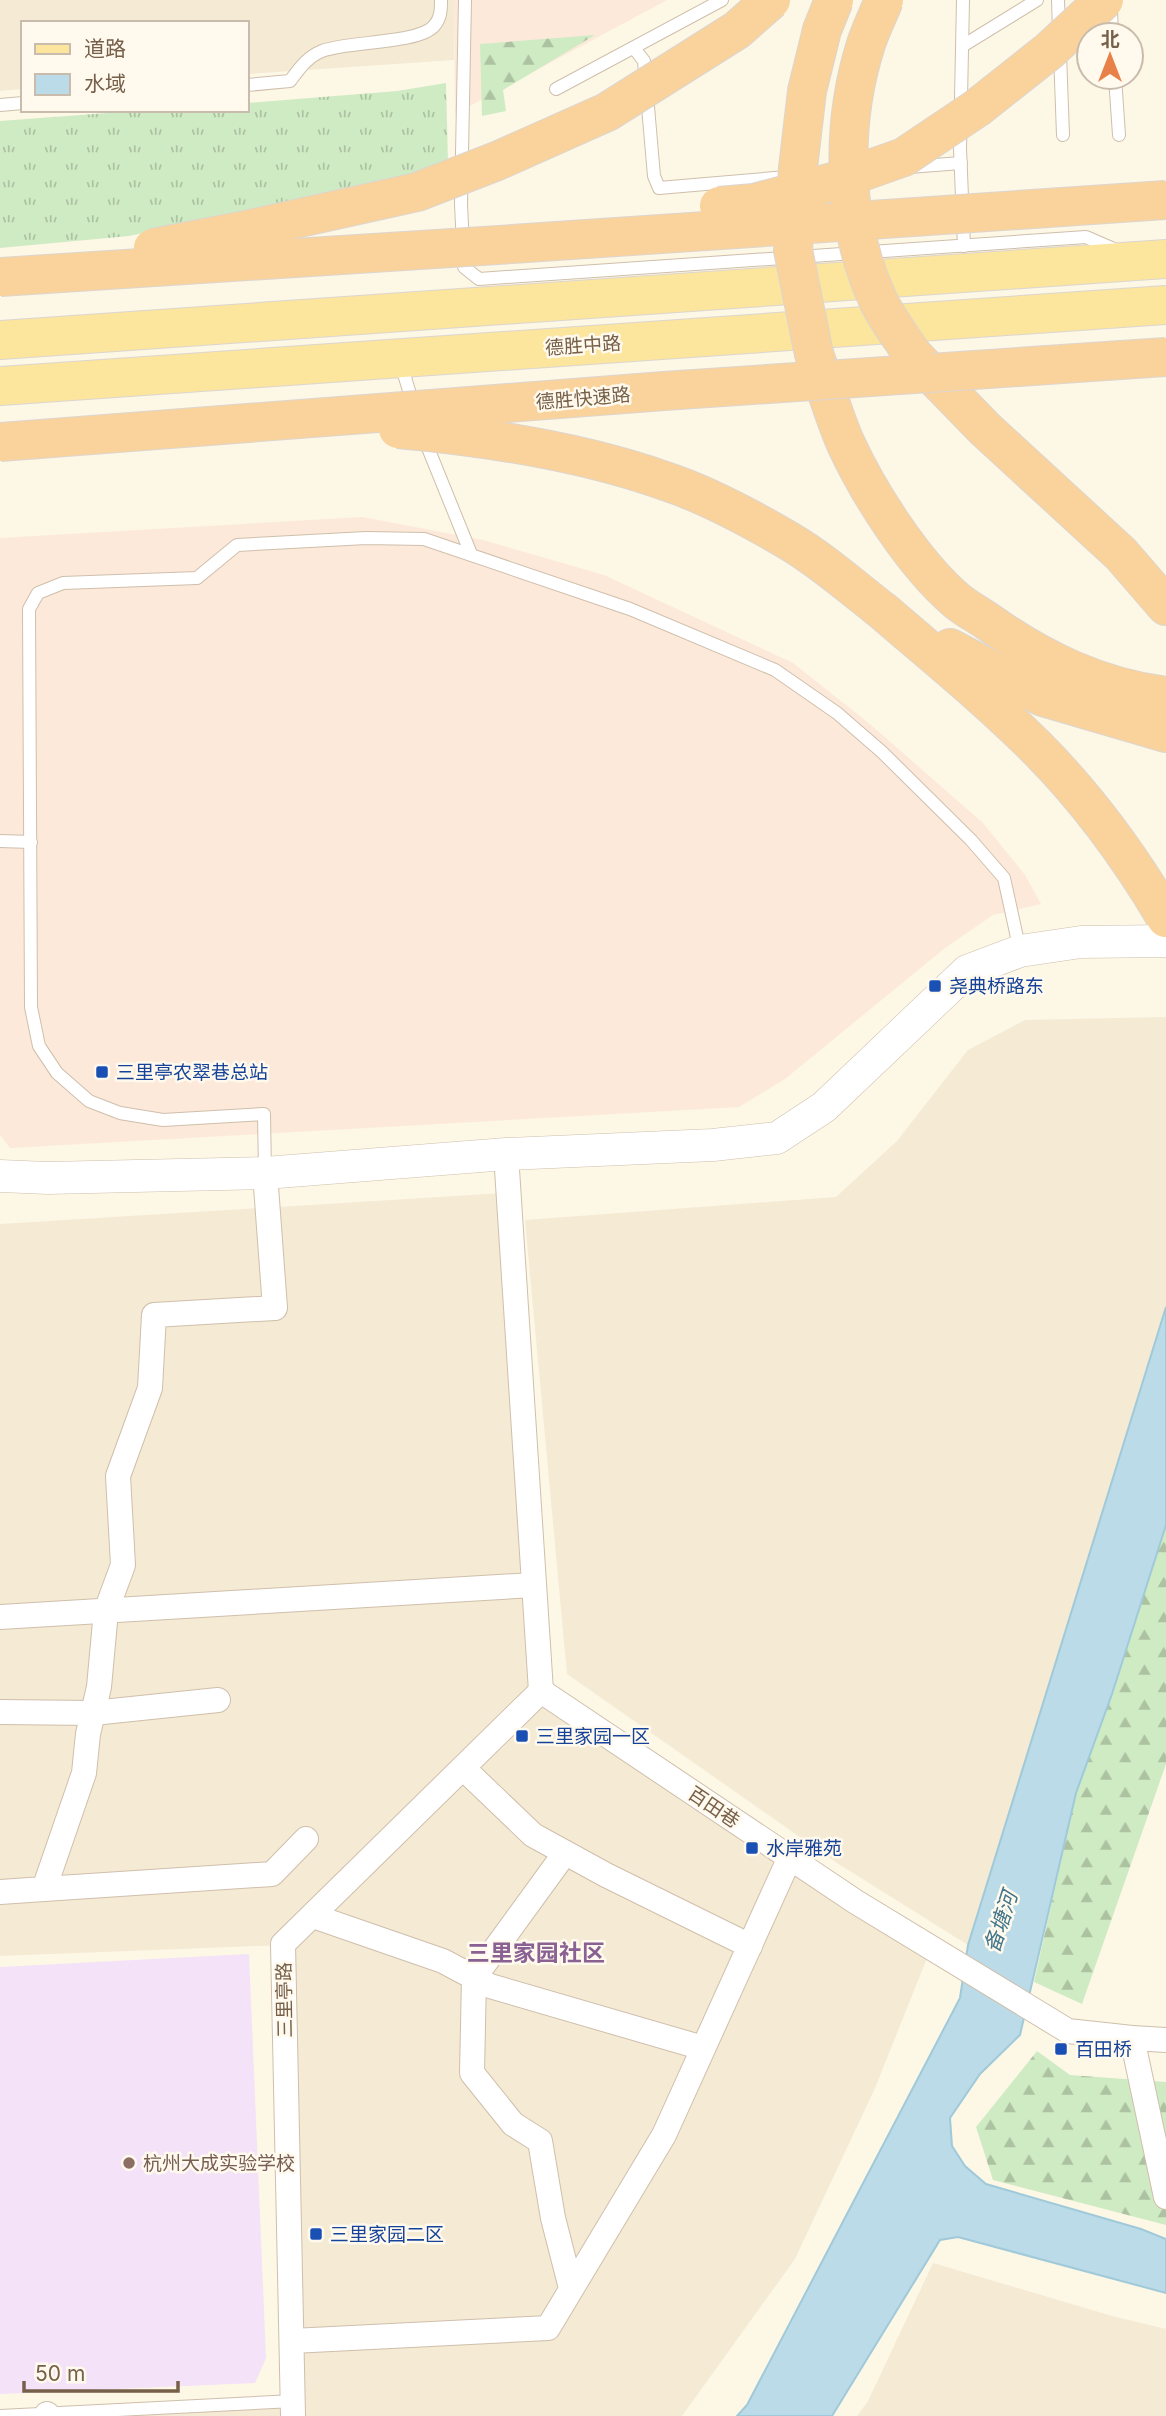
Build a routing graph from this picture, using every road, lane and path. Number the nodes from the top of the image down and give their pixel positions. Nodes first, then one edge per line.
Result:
1 (441, 0) edge
2 (465, 0) edge
3 (722, 0) edge
4 (771, 0) edge
5 (834, 0) edge
6 (884, 0) edge
7 (963, 0) edge
8 (1037, 0) edge
9 (1058, 0) edge
10 (1104, 0) edge
11 (1111, 21) edge
12 (964, 46) junction
13 (634, 48) junction
14 (248, 85) edge
15 (556, 89) dead end
16 (1116, 91) edge
17 (21, 103) edge
18 (0, 105) edge
19 (1063, 135) dead end
20 (1118, 135) dead end
21 (961, 163) junction
22 (1166, 200) edge
23 (964, 246) junction
24 (361, 256) junction
25 (1154, 260) edge
26 (0, 277) edge
27 (1154, 306) edge
28 (0, 340) edge
29 (1166, 357) edge
30 (399, 358) junction
31 (0, 386) edge
32 (298, 421) junction
33 (0, 442) edge
34 (471, 554) junction
35 (1166, 606) edge
36 (884, 612) junction
37 (1166, 696) edge
38 (1166, 733) edge
39 (0, 841) edge
40 (31, 842) junction
41 (1166, 918) edge
42 (1166, 941) edge
43 (1020, 951) junction
44 (506, 1154) junction
45 (265, 1173) junction
46 (0, 1176) edge
47 (533, 1585) junction
48 (106, 1611) junction
49 (0, 1617) edge
50 (541, 1691) junction
51 (218, 1700) dead end
52 (0, 1712) edge
53 (93, 1713) junction
54 (463, 1768) junction
55 (306, 1839) dead end
56 (565, 1853) junction
57 (790, 1857) junction
58 (44, 1889) junction
59 (0, 1892) edge
60 (313, 1916) junction
61 (750, 1946) junction
62 (474, 1978) junction
63 (1132, 2039) junction
64 (1166, 2040) edge
65 (703, 2048) junction
66 (1166, 2197) edge
67 (571, 2288) junction
68 (292, 2341) junction
69 (293, 2409) edge
70 (47, 2415) edge
71 (0, 2416) edge

1 - 14 lane
2 - 23 lane
3 - 13 lane
4 - 26 highway, bridge
5 - 37 highway, bridge
6 - 35 highway, bridge
7 - 12 lane
8 - 12 lane
9 - 19 lane
10 - 11 lane
10 - 24 highway, bridge
12 - 21 lane
13 - 15 lane
13 - 21 lane
16 - 20 lane
17 - 18 lane
21 - 23 lane
22 - 24 highway, bridge
23 - 25 lane
24 - 26 highway, bridge
25 - 28 main road, bridge
27 - 30 main road, 德胜中路, bridge
29 - 32 highway, 德胜快速路, bridge
30 - 31 main road, 德胜中路
30 - 34 lane
32 - 33 highway, 德胜快速路, bridge
32 - 36 highway, bridge
34 - 40 lane
34 - 43 lane
36 - 38 highway
36 - 41 highway
39 - 40 lane
40 - 45 lane
42 - 43 street
43 - 44 street
44 - 45 street
44 - 47 street
45 - 46 street
45 - 48 street
47 - 48 street
47 - 50 street
48 - 49 street
48 - 53 street
50 - 54 street, 三里亭路
50 - 57 street, 百田巷
51 - 53 street
52 - 53 street
53 - 58 street
54 - 56 street
54 - 60 street, 三里亭路
55 - 58 street
56 - 61 street
56 - 62 street
57 - 61 street
57 - 63 street, 百田巷
58 - 59 street
60 - 62 street
60 - 68 street, 三里亭路
61 - 65 street
62 - 65 street
62 - 67 street
63 - 64 street
63 - 66 street
65 - 67 street
67 - 68 street
68 - 69 street, 三里亭路
69 - 70 lane
70 - 71 lane

